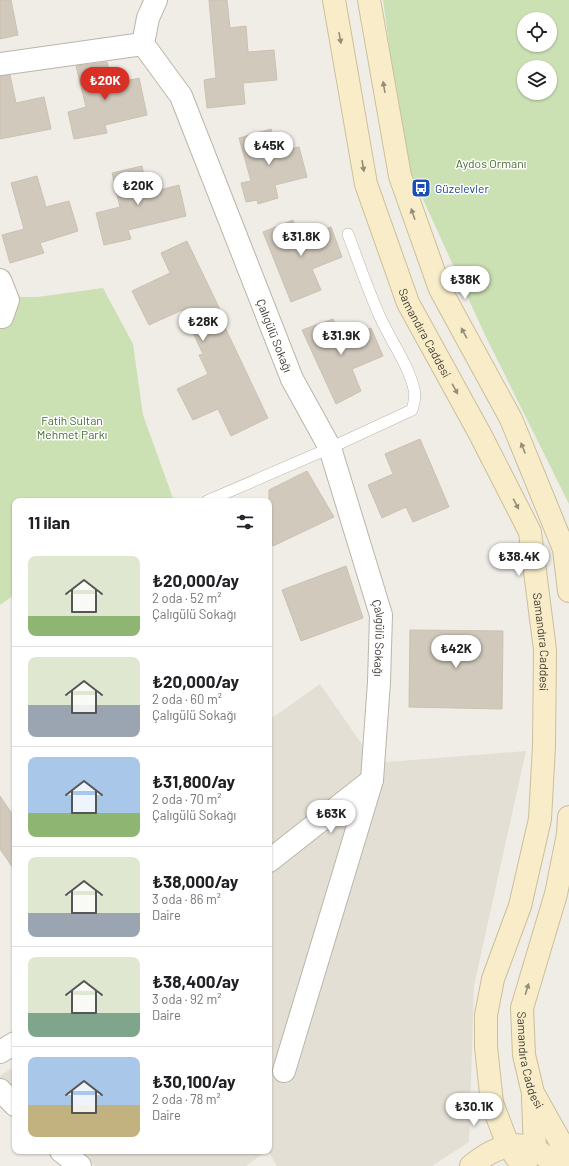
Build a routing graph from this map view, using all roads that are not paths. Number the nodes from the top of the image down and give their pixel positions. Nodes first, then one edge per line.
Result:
1 (156, 0) edge
2 (334, 0) edge
3 (369, 0) edge
4 (143, 44) junction
5 (0, 64) edge
6 (348, 234) dead end
7 (0, 280) edge
8 (2, 316) dead end
9 (330, 448) junction
10 (214, 498) edge
11 (569, 591) edge
12 (372, 780) junction
13 (569, 828) edge
14 (272, 859) edge
15 (12, 1045) edge
16 (0, 1052) edge
17 (284, 1071) dead end
18 (0, 1090) edge
19 (533, 1093) junction
20 (12, 1102) edge
21 (492, 1103) junction
22 (508, 1145) junction
23 (65, 1154) edge
24 (569, 1157) edge
25 (477, 1161) edge
26 (525, 1162) edge
27 (80, 1166) edge
28 (558, 1166) edge

1 - 4 street
2 -> 21 main road, Samandıra Caddesi
11 -> 3 main road
4 - 5 street
4 - 9 street, Çalıgülü Sokağı
6 - 9 lane
7 - 8 street
9 - 10 lane
9 - 12 street, Çalıgülü Sokağı
12 - 14 street
12 - 17 street, Çalıgülü Sokağı
19 -> 13 main road, Samandıra Caddesi
15 - 16 street
18 - 20 street
19 - 24 main road, Samandıra Caddesi
19 - 26 main road
21 - 22 main road, Samandıra Caddesi
21 - 25 main road
22 - 25 main road
22 - 26 main road
23 - 27 street
26 - 28 main road

